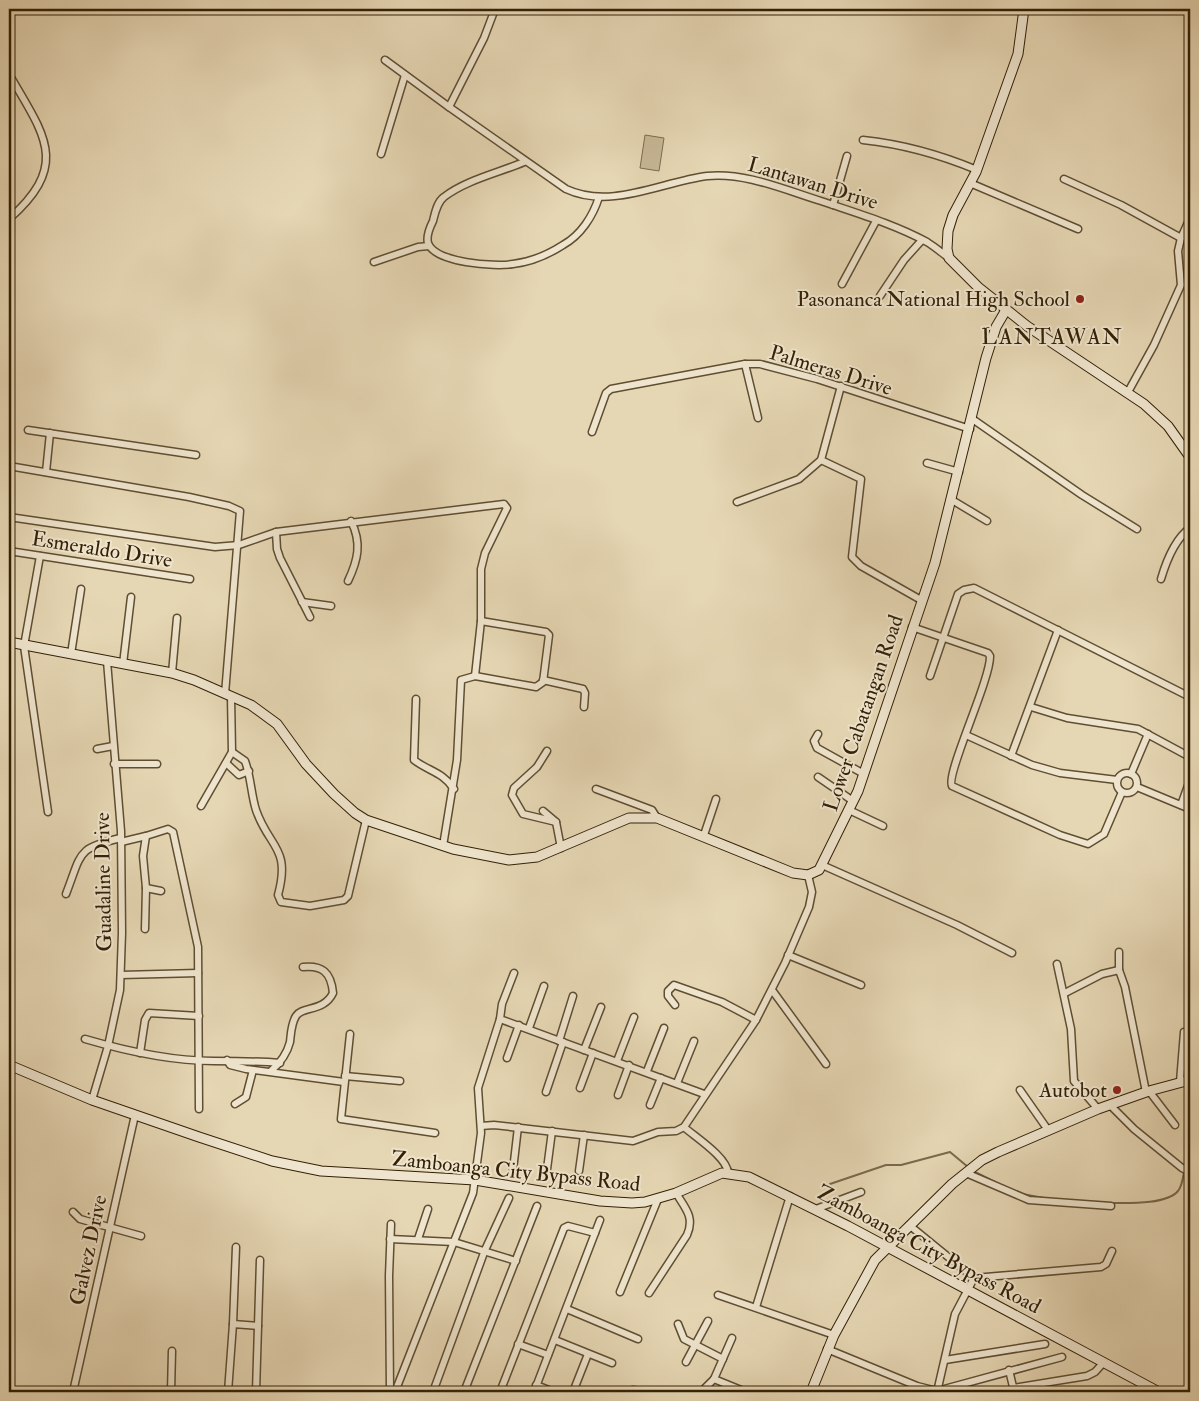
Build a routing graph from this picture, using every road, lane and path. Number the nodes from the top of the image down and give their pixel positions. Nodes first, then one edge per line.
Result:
1 (495, 9) edge
2 (1024, 9) edge
3 (385, 60) dead end
4 (9, 74) edge
5 (406, 75) junction
6 (449, 107) junction
7 (863, 140) dead end
8 (381, 154) dead end
9 (847, 156) dead end
10 (524, 162) junction
11 (977, 170) junction
12 (1064, 179) dead end
13 (970, 183) junction
14 (599, 197) junction
15 (833, 205) junction
16 (1190, 218) edge
17 (9, 219) edge
18 (876, 221) junction
19 (1078, 229) dead end
20 (1181, 238) junction
21 (922, 240) junction
22 (430, 246) junction
23 (949, 258) junction
24 (374, 262) dead end
25 (842, 284) dead end
26 (880, 296) dead end
27 (1006, 310) junction
28 (744, 364) junction
29 (841, 386) junction
30 (1128, 392) junction
31 (758, 418) dead end
32 (972, 418) junction
33 (970, 429) junction
34 (28, 430) dead end
35 (592, 432) dead end
36 (50, 433) junction
37 (196, 456) dead end
38 (1190, 457) edge
39 (821, 460) junction
40 (927, 463) dead end
41 (9, 466) edge
42 (46, 472) junction
43 (959, 472) junction
44 (952, 500) junction
45 (737, 502) dead end
46 (9, 517) edge
47 (987, 521) dead end
48 (351, 522) junction
49 (1190, 528) edge
50 (1137, 529) dead end
51 (276, 532) junction
52 (238, 545) junction
53 (9, 551) edge
54 (40, 556) junction
55 (190, 579) dead end
56 (1161, 579) dead end
57 (348, 581) dead end
58 (81, 589) dead end
59 (131, 597) dead end
60 (921, 600) junction
61 (302, 602) junction
62 (331, 606) dead end
63 (310, 617) dead end
64 (176, 618) dead end
65 (481, 621) junction
66 (912, 627) junction
67 (1058, 630) junction
68 (943, 638) junction
69 (9, 642) edge
70 (24, 646) junction
71 (71, 654) junction
72 (107, 661) junction
73 (123, 664) junction
74 (172, 673) junction
75 (475, 676) junction
76 (930, 676) dead end
77 (543, 680) junction
78 (228, 695) junction
79 (1190, 697) edge
80 (416, 700) dead end
81 (584, 707) dead end
82 (1031, 707) junction
83 (818, 734) dead end
84 (1148, 734) junction
85 (966, 735) junction
86 (113, 746) junction
87 (97, 749) dead end
88 (547, 751) dead end
89 (232, 752) junction
90 (1011, 756) junction
91 (1190, 757) edge
92 (226, 763) junction
93 (114, 764) junction
94 (157, 764) dead end
95 (249, 771) junction
96 (864, 774) junction
97 (1131, 774) junction
98 (818, 777) dead end
99 (1117, 780) junction
100 (1190, 780) edge
101 (1137, 787) junction
102 (454, 788) junction
103 (596, 789) dead end
104 (1122, 792) junction
105 (716, 799) dead end
106 (854, 801) junction
107 (1181, 805) junction
108 (201, 806) dead end
109 (1190, 809) edge
110 (849, 810) junction
111 (543, 811) dead end
112 (48, 812) dead end
113 (657, 818) junction
114 (366, 820) junction
115 (556, 822) junction
116 (883, 826) dead end
117 (704, 835) junction
118 (146, 836) junction
119 (121, 840) junction
120 (444, 846) junction
121 (561, 848) junction
122 (822, 865) junction
123 (808, 875) junction
124 (146, 888) junction
125 (161, 891) dead end
126 (66, 894) dead end
127 (145, 929) dead end
128 (1119, 952) dead end
129 (1012, 953) dead end
130 (788, 955) junction
131 (1057, 964) dead end
132 (303, 968) dead end
133 (1119, 970) junction
134 (198, 973) junction
135 (514, 973) dead end
136 (121, 975) junction
137 (861, 985) dead end
138 (544, 986) dead end
139 (772, 990) junction
140 (1065, 992) junction
141 (573, 996) dead end
142 (675, 1005) dead end
143 (601, 1007) dead end
144 (200, 1016) junction
145 (634, 1017) dead end
146 (500, 1019) junction
147 (756, 1020) junction
148 (519, 1025) junction
149 (529, 1028) junction
150 (664, 1028) dead end
151 (1184, 1032) dead end
152 (350, 1034) dead end
153 (85, 1039) dead end
154 (561, 1041) junction
155 (694, 1041) dead end
156 (108, 1046) junction
157 (584, 1050) junction
158 (140, 1053) junction
159 (593, 1053) junction
160 (507, 1058) dead end
161 (198, 1060) junction
162 (227, 1060) junction
163 (617, 1061) junction
164 (280, 1063) junction
165 (826, 1064) dead end
166 (9, 1065) edge
167 (629, 1066) junction
168 (253, 1070) junction
169 (647, 1071) junction
170 (271, 1072) junction
171 (661, 1078) junction
172 (344, 1079) junction
173 (1187, 1080) edge
174 (400, 1081) dead end
175 (677, 1083) junction
176 (580, 1088) dead end
177 (1020, 1090) dead end
178 (1148, 1091) junction
179 (546, 1092) dead end
180 (704, 1094) junction
181 (618, 1095) dead end
182 (92, 1100) junction
183 (235, 1104) dead end
184 (650, 1105) dead end
185 (1110, 1105) junction
186 (198, 1109) dead end
187 (1098, 1109) junction
188 (135, 1115) junction
189 (1175, 1125) dead end
190 (481, 1126) junction
191 (518, 1127) junction
192 (684, 1128) junction
193 (1048, 1130) junction
194 (552, 1131) junction
195 (435, 1133) dead end
196 (584, 1135) junction
197 (547, 1169) dead end
198 (513, 1170) dead end
199 (579, 1171) dead end
200 (728, 1172) junction
201 (1190, 1172) edge
202 (966, 1173) junction
203 (475, 1180) junction
204 (861, 1192) dead end
205 (676, 1193) junction
206 (790, 1196) junction
207 (509, 1198) dead end
208 (658, 1199) junction
209 (537, 1206) dead end
210 (1111, 1206) dead end
211 (428, 1209) dead end
212 (816, 1209) junction
213 (73, 1212) dead end
214 (600, 1220) dead end
215 (391, 1224) dead end
216 (909, 1225) junction
217 (109, 1229) junction
218 (595, 1233) junction
219 (141, 1236) dead end
220 (390, 1239) junction
221 (418, 1239) junction
222 (454, 1242) junction
223 (887, 1246) junction
224 (236, 1247) dead end
225 (485, 1250) junction
226 (1112, 1250) dead end
227 (260, 1260) dead end
228 (516, 1261) junction
229 (974, 1278) junction
230 (968, 1288) junction
231 (620, 1292) dead end
232 (649, 1293) dead end
233 (718, 1295) dead end
234 (756, 1307) junction
235 (567, 1309) junction
236 (708, 1321) dead end
237 (233, 1324) junction
238 (678, 1324) dead end
239 (258, 1326) junction
240 (834, 1335) junction
241 (732, 1338) dead end
242 (638, 1339) dead end
243 (555, 1340) junction
244 (518, 1344) junction
245 (1045, 1344) dead end
246 (696, 1345) junction
247 (827, 1349) junction
248 (172, 1350) dead end
249 (588, 1354) junction
250 (548, 1355) junction
251 (1062, 1358) dead end
252 (723, 1359) junction
253 (945, 1360) junction
254 (686, 1362) dead end
255 (1104, 1362) junction
256 (612, 1363) dead end
257 (1009, 1370) junction
258 (714, 1379) junction
259 (535, 1389) edge
260 (742, 1390) dead end
261 (1013, 1390) edge
262 (73, 1392) edge
263 (171, 1392) edge
264 (228, 1392) edge
265 (256, 1392) edge
266 (390, 1392) edge
267 (395, 1392) edge
268 (432, 1392) edge
269 (464, 1392) edge
270 (500, 1392) edge
271 (554, 1392) edge
272 (573, 1392) edge
273 (628, 1392) edge
274 (646, 1392) edge
275 (701, 1392) edge
276 (811, 1392) edge
277 (937, 1392) edge
278 (1160, 1392) edge

1 - 6 street
2 - 11 street
3 - 5 street, Lantawan Drive
4 - 17 street
5 - 6 street, Lantawan Drive
5 - 8 street
6 - 10 street, Lantawan Drive
7 - 11 street
9 - 15 street
10 - 14 street, Lantawan Drive
10 - 22 street
11 - 13 street
12 - 20 street
13 - 19 street
13 - 23 street
14 - 15 street, Lantawan Drive
14 - 22 street
15 - 18 street, Lantawan Drive
16 - 20 street
18 - 21 street, Lantawan Drive
18 - 25 street
20 - 30 street
21 - 23 street, Lantawan Drive
21 - 26 street
22 - 24 street
23 - 27 street, Lantawan Drive
27 - 30 street, Lantawan Drive
27 - 32 street, Lower Cabatangan Road
28 - 29 street, Palmeras Drive
28 - 31 street
28 - 35 street, Palmeras Drive
29 - 33 street, Palmeras Drive
29 - 39 street
30 - 38 street, Lantawan Drive
32 - 33 street, Lower Cabatangan Road
32 - 50 street
33 - 43 street, Lower Cabatangan Road
34 - 36 street
36 - 37 street
36 - 42 street
39 - 45 street
39 - 60 street
40 - 43 street
41 - 42 street
42 - 52 street
43 - 44 street, Lower Cabatangan Road
44 - 47 street
44 - 60 street, Lower Cabatangan Road
46 - 52 street
48 - 51 street
48 - 57 street
48 - 65 street
49 - 56 street
51 - 52 street
51 - 61 street
52 - 78 street
53 - 54 street, Esmeraldo Drive
54 - 55 street, Esmeraldo Drive
54 - 70 street
58 - 71 street
59 - 73 street
60 - 66 street, Lower Cabatangan Road
61 - 62 street
61 - 63 street
64 - 74 street
65 - 75 street
65 - 77 street
66 - 68 street
66 - 96 street, Lower Cabatangan Road
67 - 68 street
67 - 79 street
67 - 82 street
68 - 76 street
68 - 85 street
69 - 70 street
70 - 71 street
70 - 112 street
71 - 72 street
72 - 73 street
72 - 86 street, Guadaline Drive
73 - 74 street
74 - 78 street
75 - 77 street
75 - 102 street
77 - 81 street
78 - 89 street
78 - 114 street
80 - 102 street
82 - 84 street
82 - 90 street
83 - 96 street
84 - 91 street
84 - 97 street
85 - 90 street
85 - 104 street
86 - 87 street
86 - 93 street, Guadaline Drive
88 - 115 street
89 - 92 street
89 - 95 street
90 - 99 street
92 - 95 street
92 - 108 street
93 - 94 street
93 - 119 street, Guadaline Drive
95 - 114 street
96 - 106 street, Lower Cabatangan Road
97 - 99 street
97 - 101 street
98 - 106 street
99 - 104 street
100 - 107 street
101 - 104 street
101 - 107 street
102 - 120 street
103 - 113 street
105 - 117 street
106 - 110 street, Lower Cabatangan Road
107 - 109 street
110 - 116 street
110 - 122 street, Lower Cabatangan Road
111 - 115 street
113 - 117 street
113 - 121 street
114 - 120 street
115 - 121 street
117 - 123 street
118 - 119 street
118 - 124 street
118 - 134 street
119 - 126 street
119 - 136 street, Guadaline Drive
120 - 121 street
122 - 123 street, Lower Cabatangan Road
122 - 129 street
123 - 130 street
124 - 125 street
124 - 127 street
128 - 133 street
130 - 137 street
130 - 139 street
131 - 140 street
132 - 164 street
133 - 140 street
133 - 178 street
134 - 136 street
134 - 144 street
135 - 146 street
136 - 156 street, Guadaline Drive
138 - 149 street
139 - 147 street
139 - 165 street
140 - 187 street
141 - 154 street
142 - 147 street
143 - 157 street
144 - 158 street
144 - 161 street
145 - 163 street
146 - 148 street
146 - 190 street
147 - 180 street
148 - 149 street
148 - 160 street
149 - 154 street
150 - 169 street
151 - 173 street
152 - 172 street
153 - 156 street
154 - 157 street
154 - 179 street
155 - 175 street
156 - 158 street
156 - 182 street, Guadaline Drive
157 - 159 street
158 - 161 street
159 - 163 street
159 - 176 street
161 - 162 street
161 - 186 street
162 - 164 street
162 - 168 street
163 - 167 street
164 - 170 street
166 - 182 street, Zamboanga City Bypass Road
167 - 169 street
167 - 181 street
168 - 170 street
168 - 183 street
169 - 171 street
170 - 172 street
171 - 175 street
171 - 184 street
172 - 174 street
172 - 195 street
173 - 178 street
175 - 180 street
177 - 193 street
178 - 185 street
178 - 189 street
180 - 192 street
182 - 188 street, Zamboanga City Bypass Road
185 - 187 street
185 - 201 street
187 - 193 street
188 - 203 street, Zamboanga City Bypass Road
188 - 217 street, Galvez Drive
190 - 191 street
190 - 203 street
191 - 194 street
191 - 198 street
192 - 196 street
192 - 200 street
193 - 202 street
194 - 196 street
194 - 197 street
196 - 199 street
200 - 205 street, Zamboanga City Bypass Road
200 - 206 street, Zamboanga City Bypass Road
202 - 210 street
202 - 216 street
203 - 208 street, Zamboanga City Bypass Road
203 - 222 street
204 - 212 street
205 - 208 street, Zamboanga City Bypass Road
205 - 232 street
206 - 212 street, Zamboanga City Bypass Road
206 - 234 street
207 - 225 street
208 - 231 street
209 - 228 street
211 - 221 street
212 - 223 street, Zamboanga City Bypass Road
213 - 217 street
214 - 218 street
215 - 220 street
216 - 223 street
216 - 229 street
217 - 219 street
217 - 262 street, Galvez Drive
218 - 235 street
218 - 244 street
220 - 221 street
220 - 266 street
221 - 222 street
222 - 225 street
222 - 267 street
223 - 230 street, Zamboanga City Bypass Road
223 - 240 street
224 - 237 street
225 - 228 street
225 - 268 street
226 - 229 street
227 - 239 street
228 - 269 street
229 - 230 street
230 - 253 street
230 - 255 street, Zamboanga City Bypass Road
233 - 234 street
234 - 240 street
235 - 242 street
235 - 243 street
236 - 246 street
237 - 239 street
237 - 264 street
238 - 246 street
239 - 265 street
240 - 247 street
241 - 252 street
243 - 249 street
243 - 250 street
244 - 250 street
244 - 270 street
245 - 253 street
246 - 252 street
246 - 254 street
247 - 276 street
247 - 277 street
248 - 263 street
249 - 256 street
249 - 272 street
250 - 259 street
251 - 257 street
252 - 258 street
253 - 277 street
255 - 261 street
255 - 278 street, Zamboanga City Bypass Road
257 - 261 street
257 - 277 street
258 - 260 street
258 - 275 street
259 - 271 street
273 - 274 street

